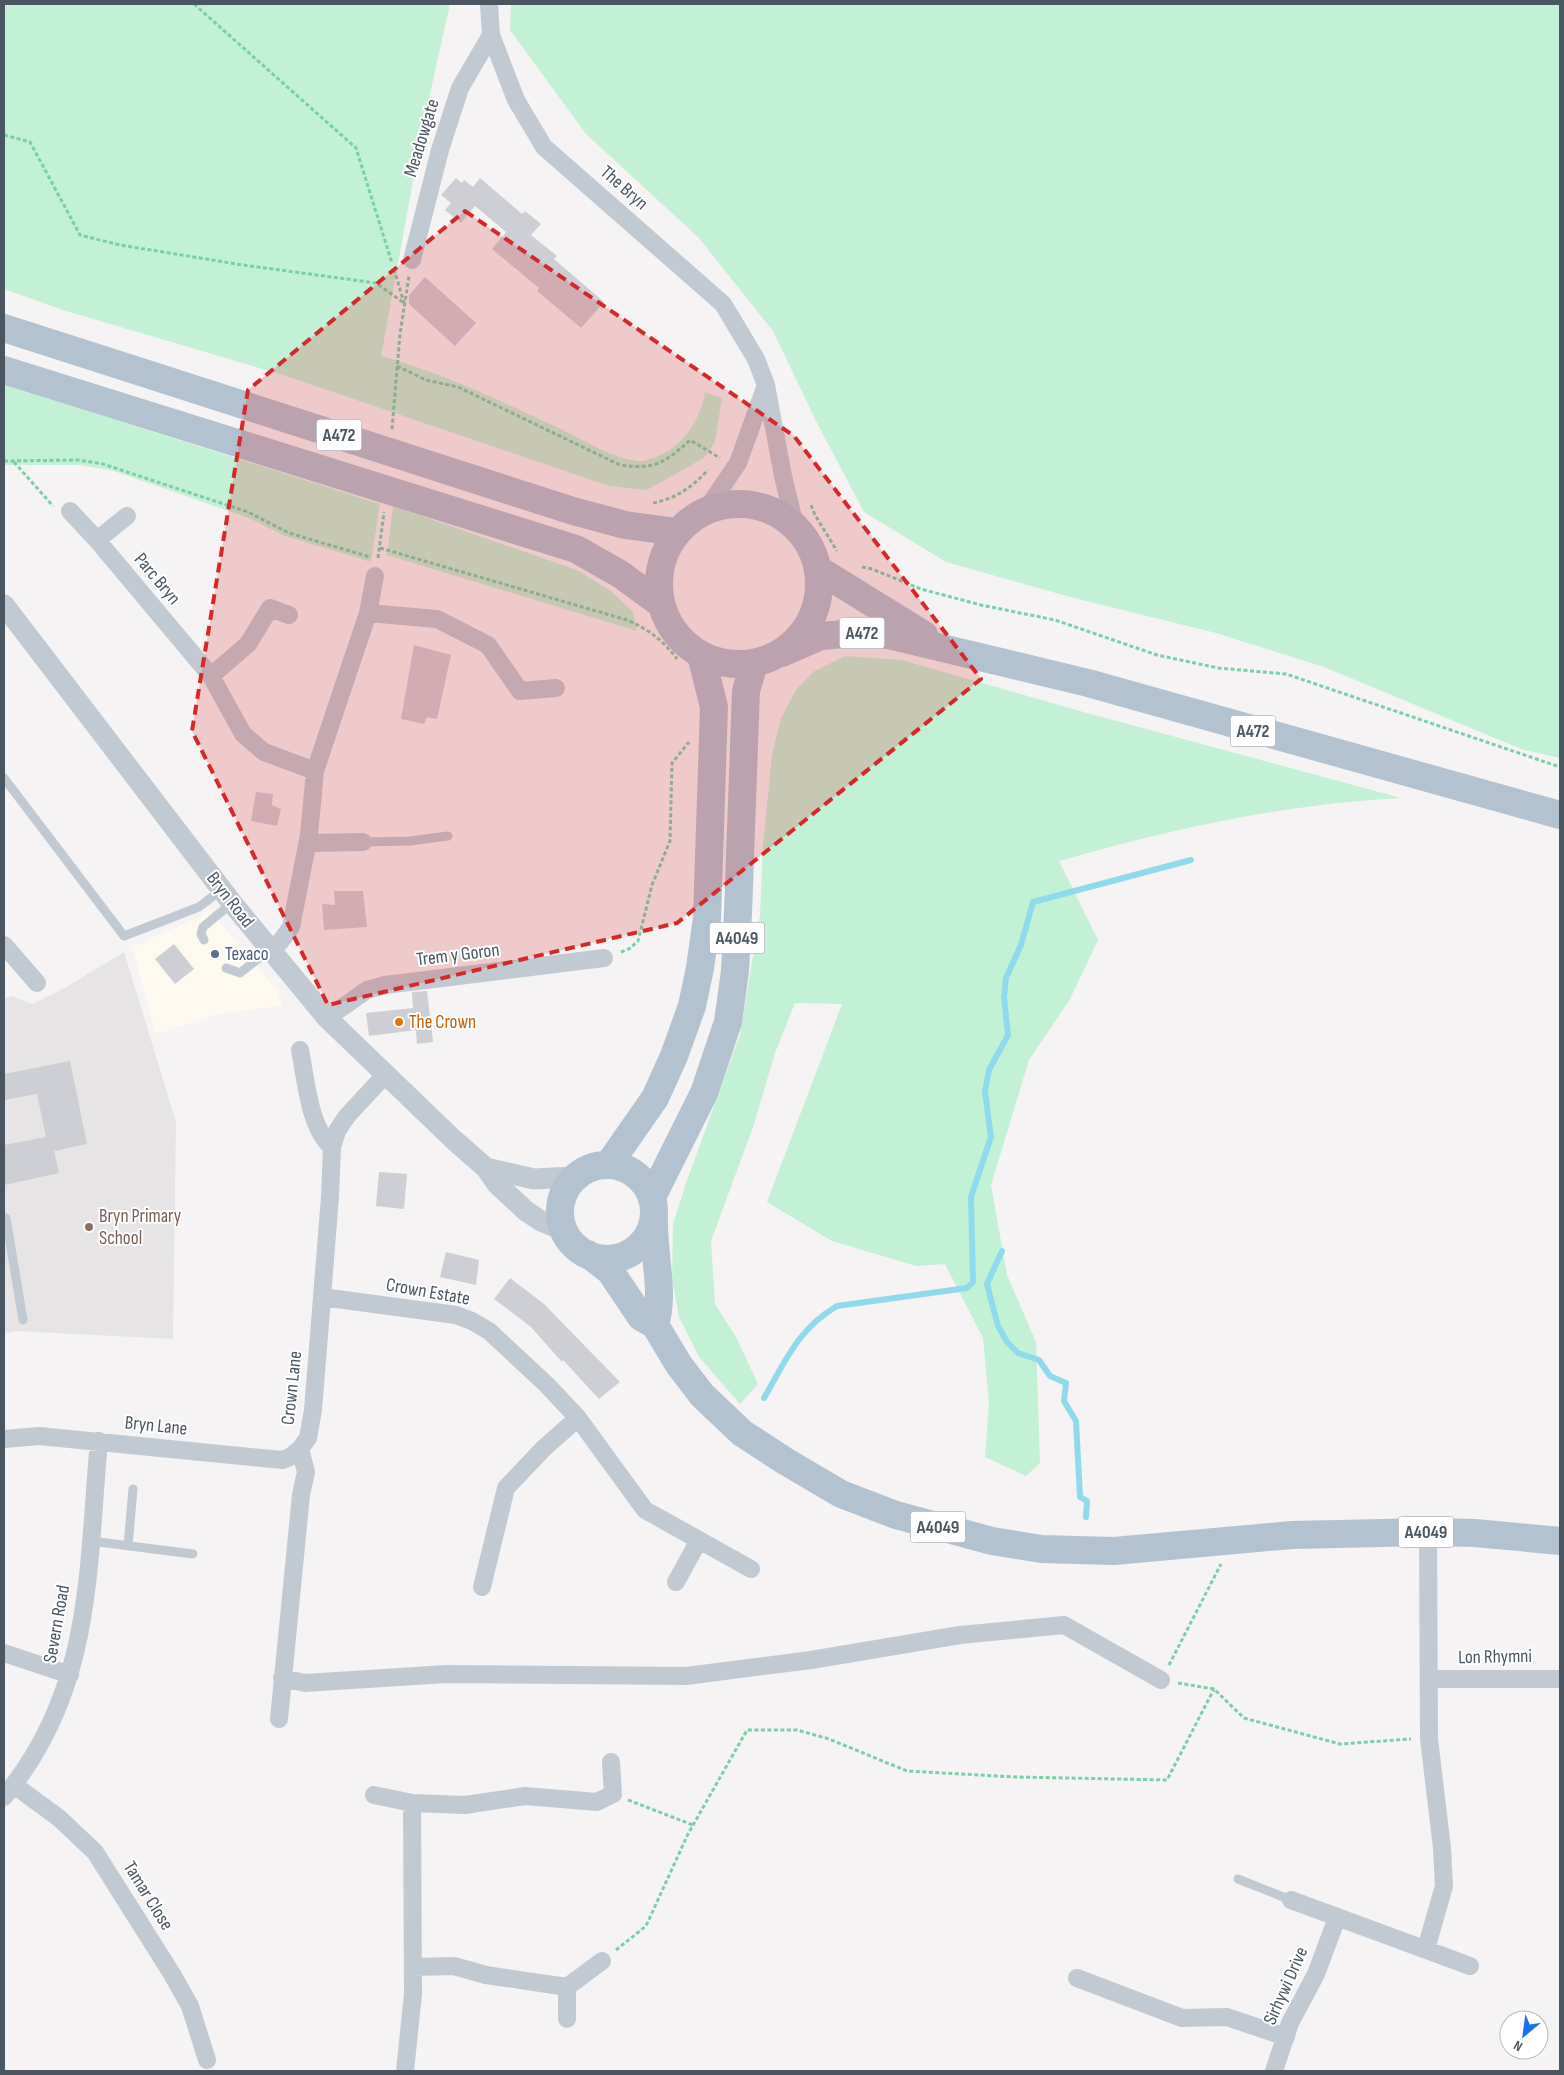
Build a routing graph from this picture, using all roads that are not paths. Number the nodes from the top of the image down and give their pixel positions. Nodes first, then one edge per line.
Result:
1 (489, 4) edge
2 (491, 36) junction
3 (412, 260) road end
4 (4, 328) edge
5 (4, 370) edge
6 (766, 385) junction
7 (706, 510) junction
8 (70, 511) road end
9 (127, 516) dead end
10 (795, 525) junction
11 (677, 532) junction
12 (98, 540) junction
13 (376, 568) road end
14 (819, 570) junction
15 (661, 604) junction
16 (4, 605) edge
17 (368, 613) junction
18 (289, 615) dead end
19 (945, 647) junction
20 (782, 653) junction
21 (692, 661) junction
22 (754, 663) junction
23 (211, 676) junction
24 (556, 688) dead end
25 (315, 770) junction
26 (4, 778) edge
27 (1560, 815) edge
28 (448, 836) dead end
29 (363, 842) joint
30 (308, 843) junction
31 (227, 896) junction
32 (204, 940) dead end
33 (4, 945) edge
34 (270, 950) junction
35 (604, 958) road end
36 (226, 968) dead end
37 (37, 983) dead end
38 (327, 1018) junction
39 (300, 1050) dead end
40 (385, 1075) junction
41 (332, 1147) junction
42 (609, 1164) junction
43 (486, 1168) junction
44 (574, 1177) junction
45 (653, 1205) junction
46 (4, 1219) edge
47 (563, 1230) junction
48 (588, 1254) junction
49 (322, 1297) junction
50 (23, 1320) dead end
51 (655, 1325) junction
52 (578, 1418) junction
53 (4, 1439) edge
54 (100, 1441) junction
55 (300, 1449) junction
56 (133, 1488) dead end
57 (1428, 1532) junction
58 (699, 1540) junction
59 (91, 1541) junction
60 (1560, 1541) edge
61 (128, 1546) junction
62 (193, 1554) dead end
63 (751, 1569) dead end
64 (676, 1582) dead end
65 (482, 1586) dead end
66 (4, 1653) edge
67 (70, 1675) junction
68 (282, 1678) junction
69 (1560, 1679) edge
70 (1161, 1680) road end
71 (1429, 1680) junction
72 (279, 1719) dead end
73 (611, 1762) dead end
74 (9, 1791) edge
75 (374, 1795) dead end
76 (412, 1803) junction
77 (1238, 1879) dead end
78 (1291, 1900) joint
79 (1337, 1918) junction
80 (1426, 1949) junction
81 (602, 1961) road end
82 (1470, 1966) dead end
83 (413, 1967) junction
84 (1078, 1978) dead end
85 (567, 1987) junction
86 (567, 2018) dead end
87 (1286, 2037) junction
88 (207, 2060) dead end
89 (405, 2071) edge
90 (1274, 2071) edge

1 - 2 street, The Bryn
2 - 3 street, Meadowgate
2 - 6 street, The Bryn
4 - 11 main road, A472
5 - 15 main road, A472
6 - 7 street
6 - 10 street, The Bryn
7 - 10 main road
7 - 11 main road
8 - 12 street, Parc Bryn
9 - 12 street
10 - 14 main road
11 - 15 main road
12 - 23 street, Parc Bryn
13 - 17 street
14 - 19 main road, A472
14 - 20 main road
15 - 21 main road
16 - 31 street, Bryn Road
17 - 24 street
17 - 25 street
18 - 23 street
19 - 20 main road, A472
19 - 27 main road, A472
20 - 22 main road
21 - 22 main road
21 - 42 main road, A4049
22 - 45 main road, A4049
23 - 25 street, Parc Bryn
25 - 30 street
26 - 31 lane
28 - 29 lane
29 - 30 street
30 - 34 street
31 - 32 lane
31 - 34 street, Bryn Road
33 - 37 street
34 - 36 lane
34 - 38 street, Bryn Road
35 - 38 street, Trem y Goron
38 - 40 street, Bryn Road
39 - 41 street
40 - 41 street, Crown Lane
40 - 43 street, Bryn Road
41 - 49 street, Crown Lane
42 - 44 main road
42 - 45 main road
43 - 44 street, Bryn Road
43 - 47 street, Bryn Road
44 - 47 main road
45 - 48 main road
45 - 51 main road, A4049
46 - 50 lane
47 - 48 main road
48 - 51 main road, A4049
49 - 52 street, Crown Estate
49 - 55 street, Crown Lane
51 - 57 main road, A4049
52 - 58 street, Crown Estate
52 - 65 street
53 - 54 street, Bryn Lane
54 - 55 street, Bryn Lane
54 - 59 street, Severn Road
55 - 68 street, Crown Lane
56 - 61 lane
57 - 60 main road, A4049
57 - 71 street
58 - 63 street, Crown Estate
58 - 64 street
59 - 61 lane
59 - 67 street, Severn Road
61 - 62 lane
66 - 67 street
67 - 74 street, Severn Road
68 - 70 street
68 - 72 street, Crown Lane
69 - 71 street, Lon Rhymni
71 - 80 street
73 - 76 street
74 - 88 street, Tamar Close
75 - 76 street
76 - 83 street
77 - 78 lane
78 - 79 street
79 - 80 street
79 - 87 street, Sirhywi Drive
80 - 82 street
81 - 85 street
83 - 85 street
83 - 89 street
84 - 87 street
85 - 86 street
87 - 90 street, Sirhywi Drive

